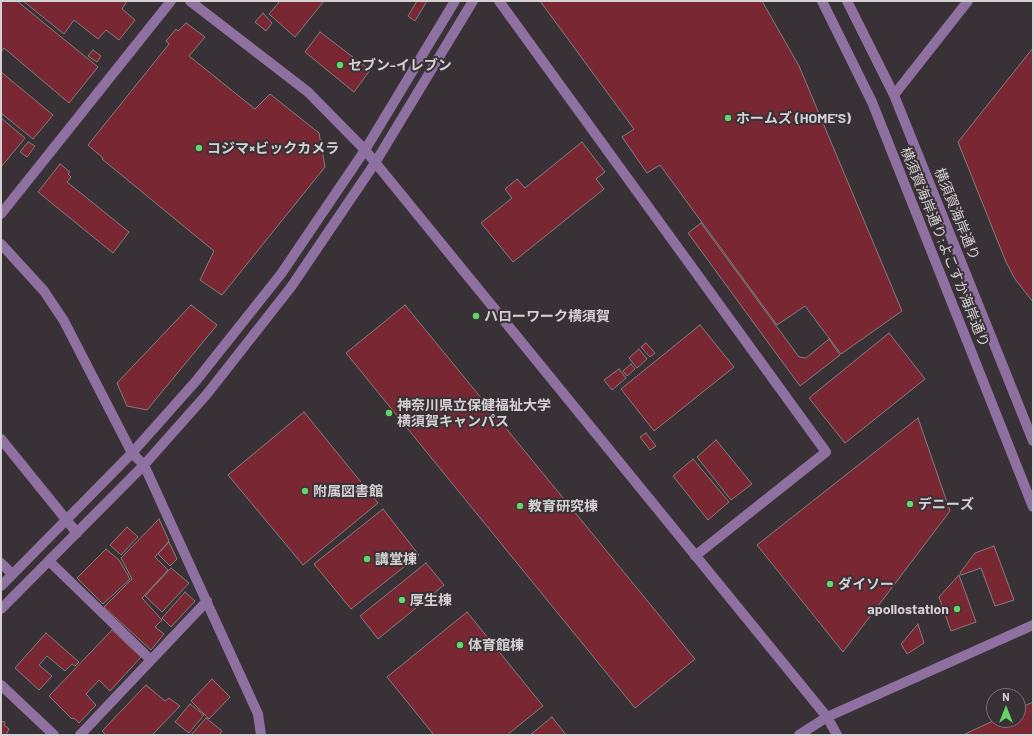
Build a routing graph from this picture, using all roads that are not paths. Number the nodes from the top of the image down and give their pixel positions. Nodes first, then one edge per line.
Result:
1 (171, 1) edge
2 (190, 1) edge
3 (455, 1) edge
4 (474, 1) edge
5 (499, 1) edge
6 (822, 1) edge
7 (847, 1) edge
8 (968, 1) edge
9 (894, 95) junction
10 (365, 150) junction
11 (375, 163) junction
12 (1, 214) edge
13 (1, 244) edge
14 (1, 439) edge
15 (1033, 441) edge
16 (132, 453) junction
17 (144, 465) junction
18 (1033, 507) edge
19 (67, 520) junction
20 (77, 533) junction
21 (696, 556) junction
22 (49, 561) junction
23 (1, 563) edge
24 (12, 574) junction
25 (1, 586) edge
26 (207, 601) junction
27 (1, 609) edge
28 (1033, 625) edge
29 (151, 660) junction
30 (1, 685) edge
31 (827, 717) junction
32 (54, 735) edge
33 (80, 735) edge
34 (261, 735) edge
35 (798, 735) edge
36 (837, 735) edge

1 - 12 street
2 - 10 street
3 - 10 street
4 - 11 street
5 - 21 street
6 - 18 street, 横須賀海岸通り;よこすか海岸通り
7 - 9 street, 横須賀海岸通り
8 - 9 street
9 - 15 street, 横須賀海岸通り
10 - 11 street
10 - 16 street
11 - 17 street
11 - 21 street
13 - 16 street
14 - 19 street
16 - 17 street
16 - 19 street
17 - 20 street
17 - 26 street
19 - 20 street
19 - 24 street
20 - 22 street
21 - 31 street
22 - 27 street
22 - 29 street
23 - 24 street
24 - 25 street
26 - 29 street
26 - 34 street
28 - 31 street
29 - 33 street
30 - 32 street
31 - 35 street
31 - 36 street

